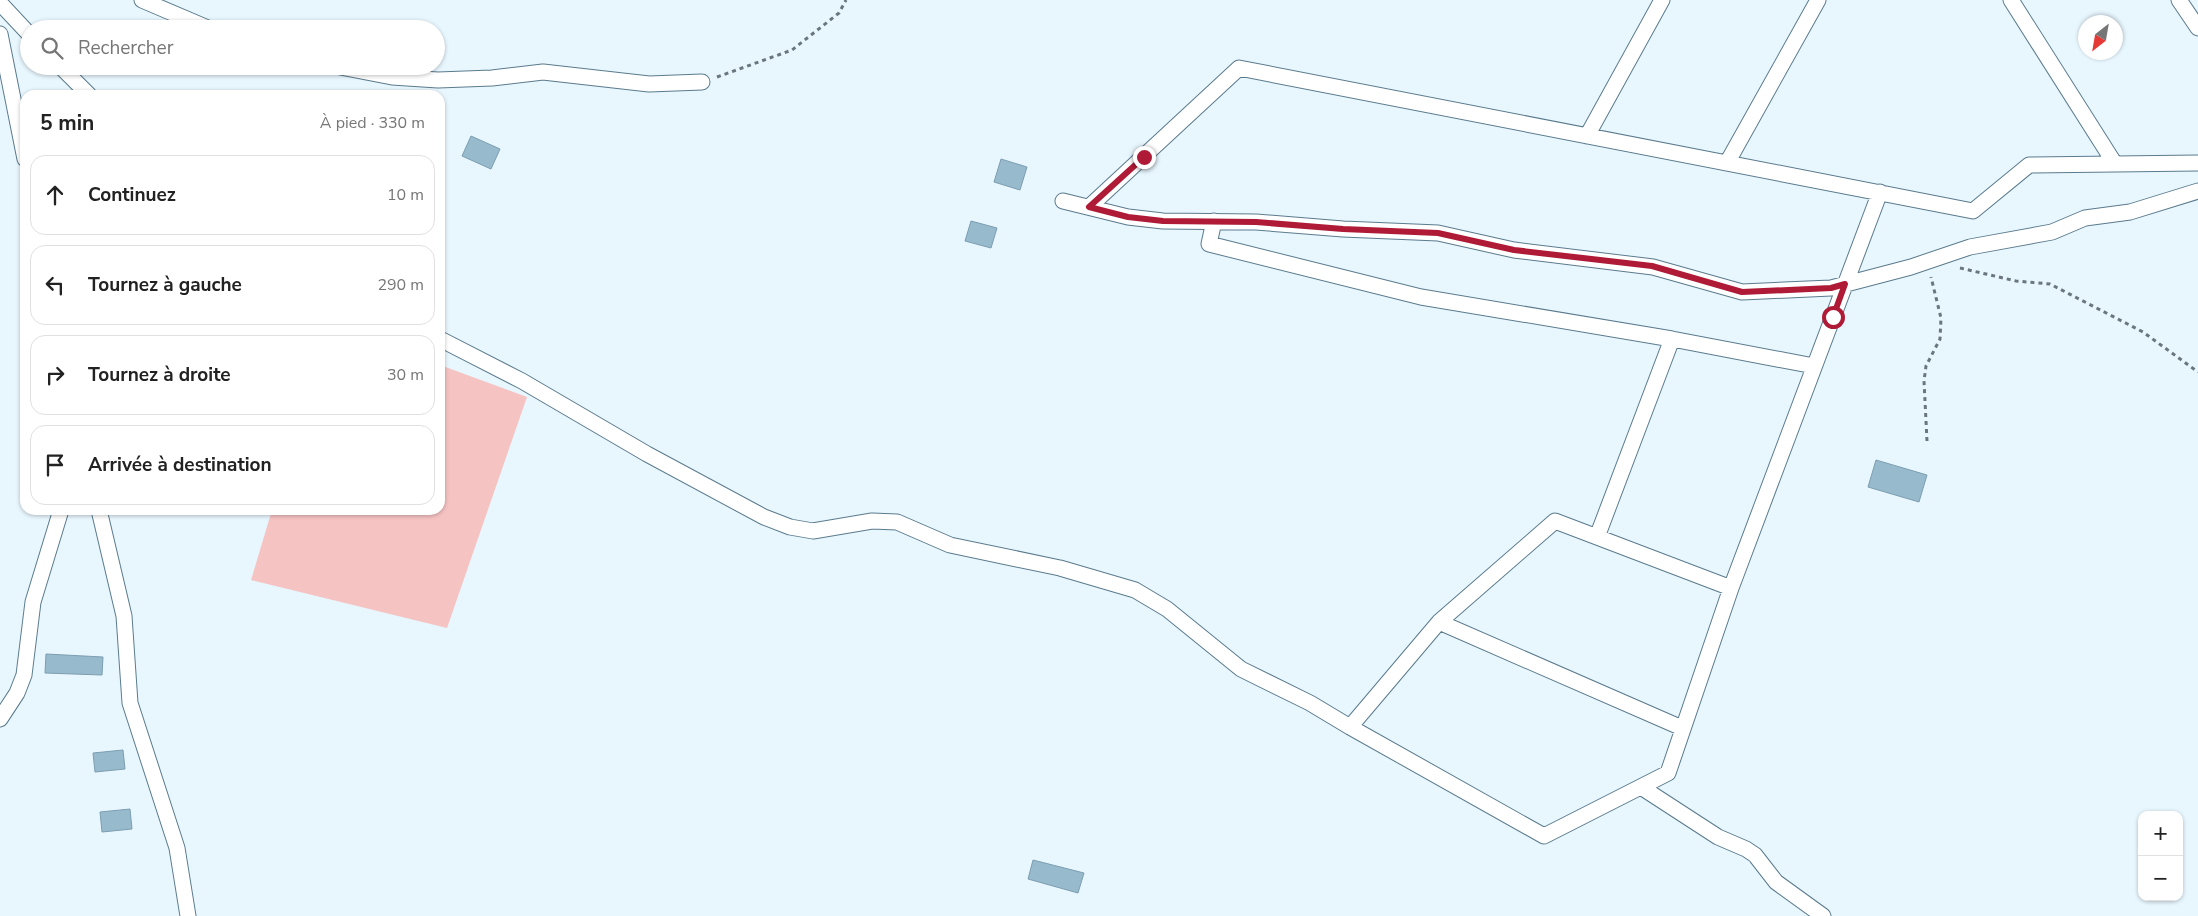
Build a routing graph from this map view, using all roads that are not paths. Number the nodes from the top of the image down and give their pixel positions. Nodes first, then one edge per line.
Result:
1 (142, 0) edge
2 (1662, 0) edge
3 (1818, 0) edge
4 (2011, 0) edge
5 (2179, 0) edge
6 (0, 3) edge
7 (189, 20) edge
8 (20, 24) edge
9 (2198, 28) edge
10 (0, 34) edge
11 (69, 75) edge
12 (382, 75) edge
13 (702, 82) road end
14 (83, 90) edge
15 (20, 135) edge
16 (1588, 136) junction
17 (1727, 163) junction
18 (2198, 163) edge
19 (2115, 164) junction
20 (2198, 191) edge
21 (1880, 192) junction
22 (1063, 201) dead end
23 (1089, 207) junction
24 (1214, 221) junction
25 (1845, 284) junction
26 (1672, 339) junction
27 (445, 342) edge
28 (1814, 366) junction
29 (59, 515) edge
30 (100, 515) edge
31 (1597, 537) junction
32 (1731, 588) junction
33 (1439, 622) junction
34 (0, 719) edge
35 (1350, 727) junction
36 (1682, 728) junction
37 (1641, 787) junction
38 (188, 916) edge
39 (1824, 916) edge

1 - 7 street
2 - 16 street
3 - 17 street
4 - 19 street
5 - 9 street
6 - 8 street
10 - 15 street
11 - 14 street
12 - 13 street
16 - 17 street
16 - 23 street
17 - 21 street
18 - 19 street
19 - 21 street
20 - 25 street
21 - 25 street
22 - 23 street
23 - 24 street
24 - 25 street
24 - 26 street
25 - 28 street
26 - 28 street
26 - 31 street
27 - 35 street
28 - 32 street
29 - 34 street
30 - 38 street
31 - 32 street
31 - 33 street
32 - 36 street
33 - 35 street
33 - 36 street
35 - 37 street
36 - 37 street
37 - 39 street

